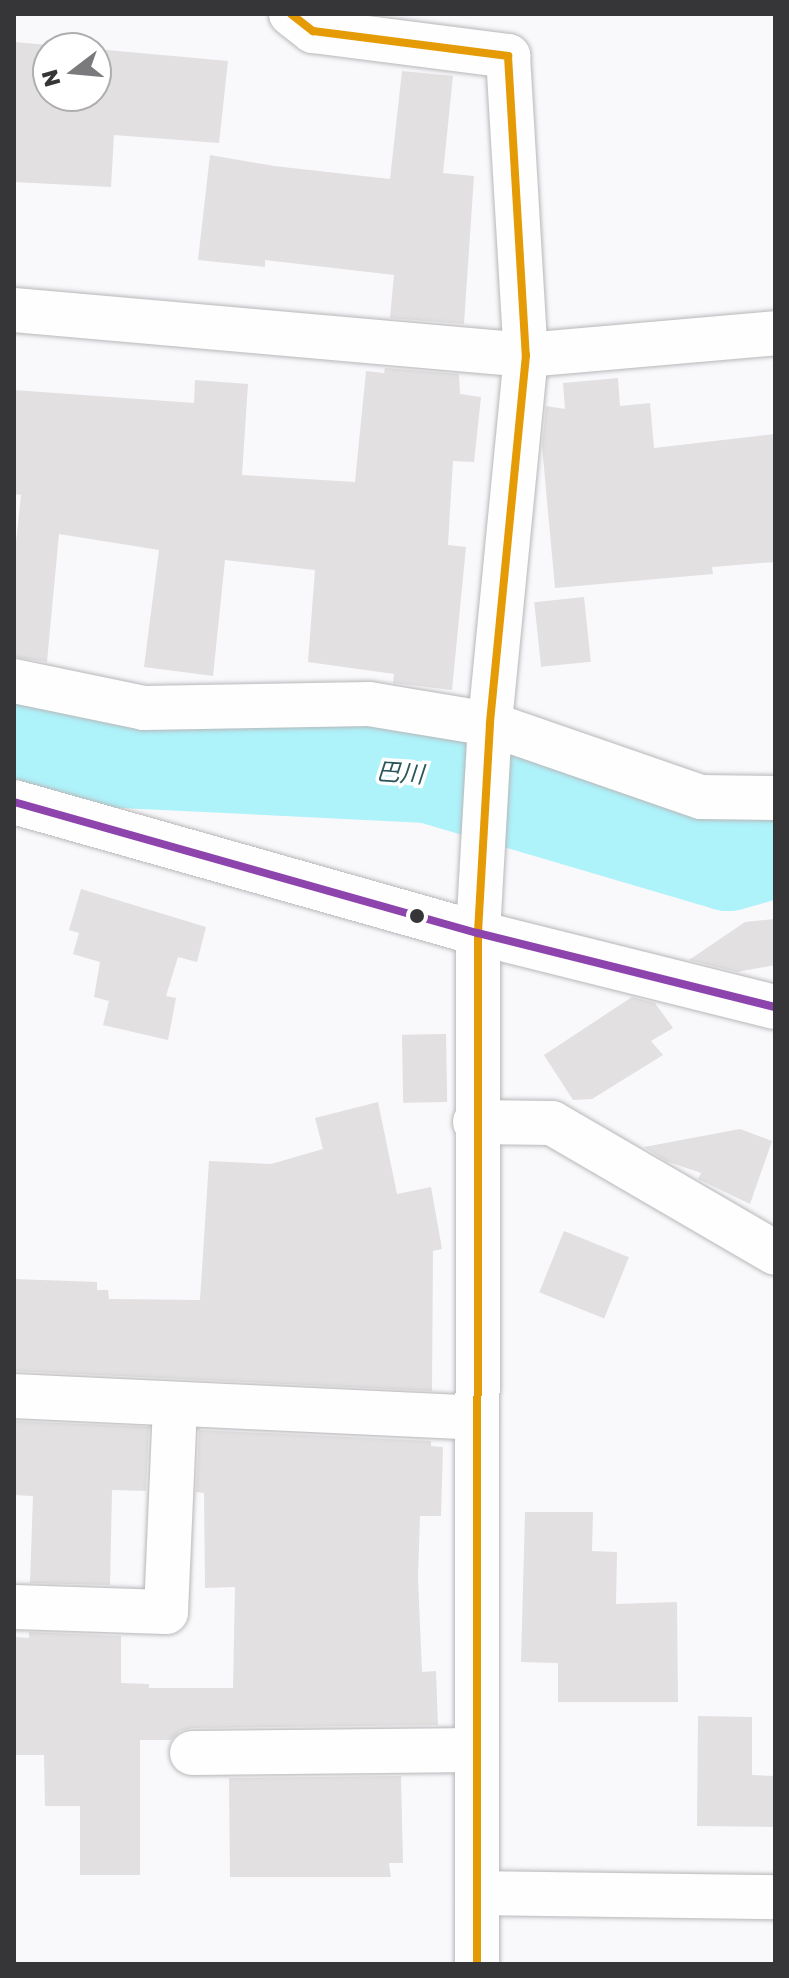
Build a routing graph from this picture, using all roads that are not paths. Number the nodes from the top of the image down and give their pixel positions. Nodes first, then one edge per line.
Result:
1 (291, 14) edge
2 (14, 310) edge
3 (775, 333) edge
4 (526, 355) junction
5 (14, 681) edge
6 (490, 724) junction
7 (775, 798) edge
8 (14, 802) edge
9 (478, 933) junction
10 (775, 1007) edge
11 (475, 1122) junction
12 (775, 1253) edge
13 (14, 1396) edge
14 (175, 1404) junction
15 (476, 1418) junction
16 (14, 1607) edge
17 (477, 1750) junction
18 (192, 1753) dead end
19 (477, 1893) junction
20 (775, 1897) edge
21 (477, 1964) edge

1 - 4 street
2 - 4 street
3 - 4 street
4 - 6 street
5 - 6 street
6 - 7 street
6 - 9 street
8 - 9 street
9 - 10 street
9 - 11 street
11 - 12 street
11 - 15 street
13 - 14 street
14 - 15 street
14 - 16 street
15 - 17 street
17 - 18 street
17 - 19 street
19 - 20 street
19 - 21 street

